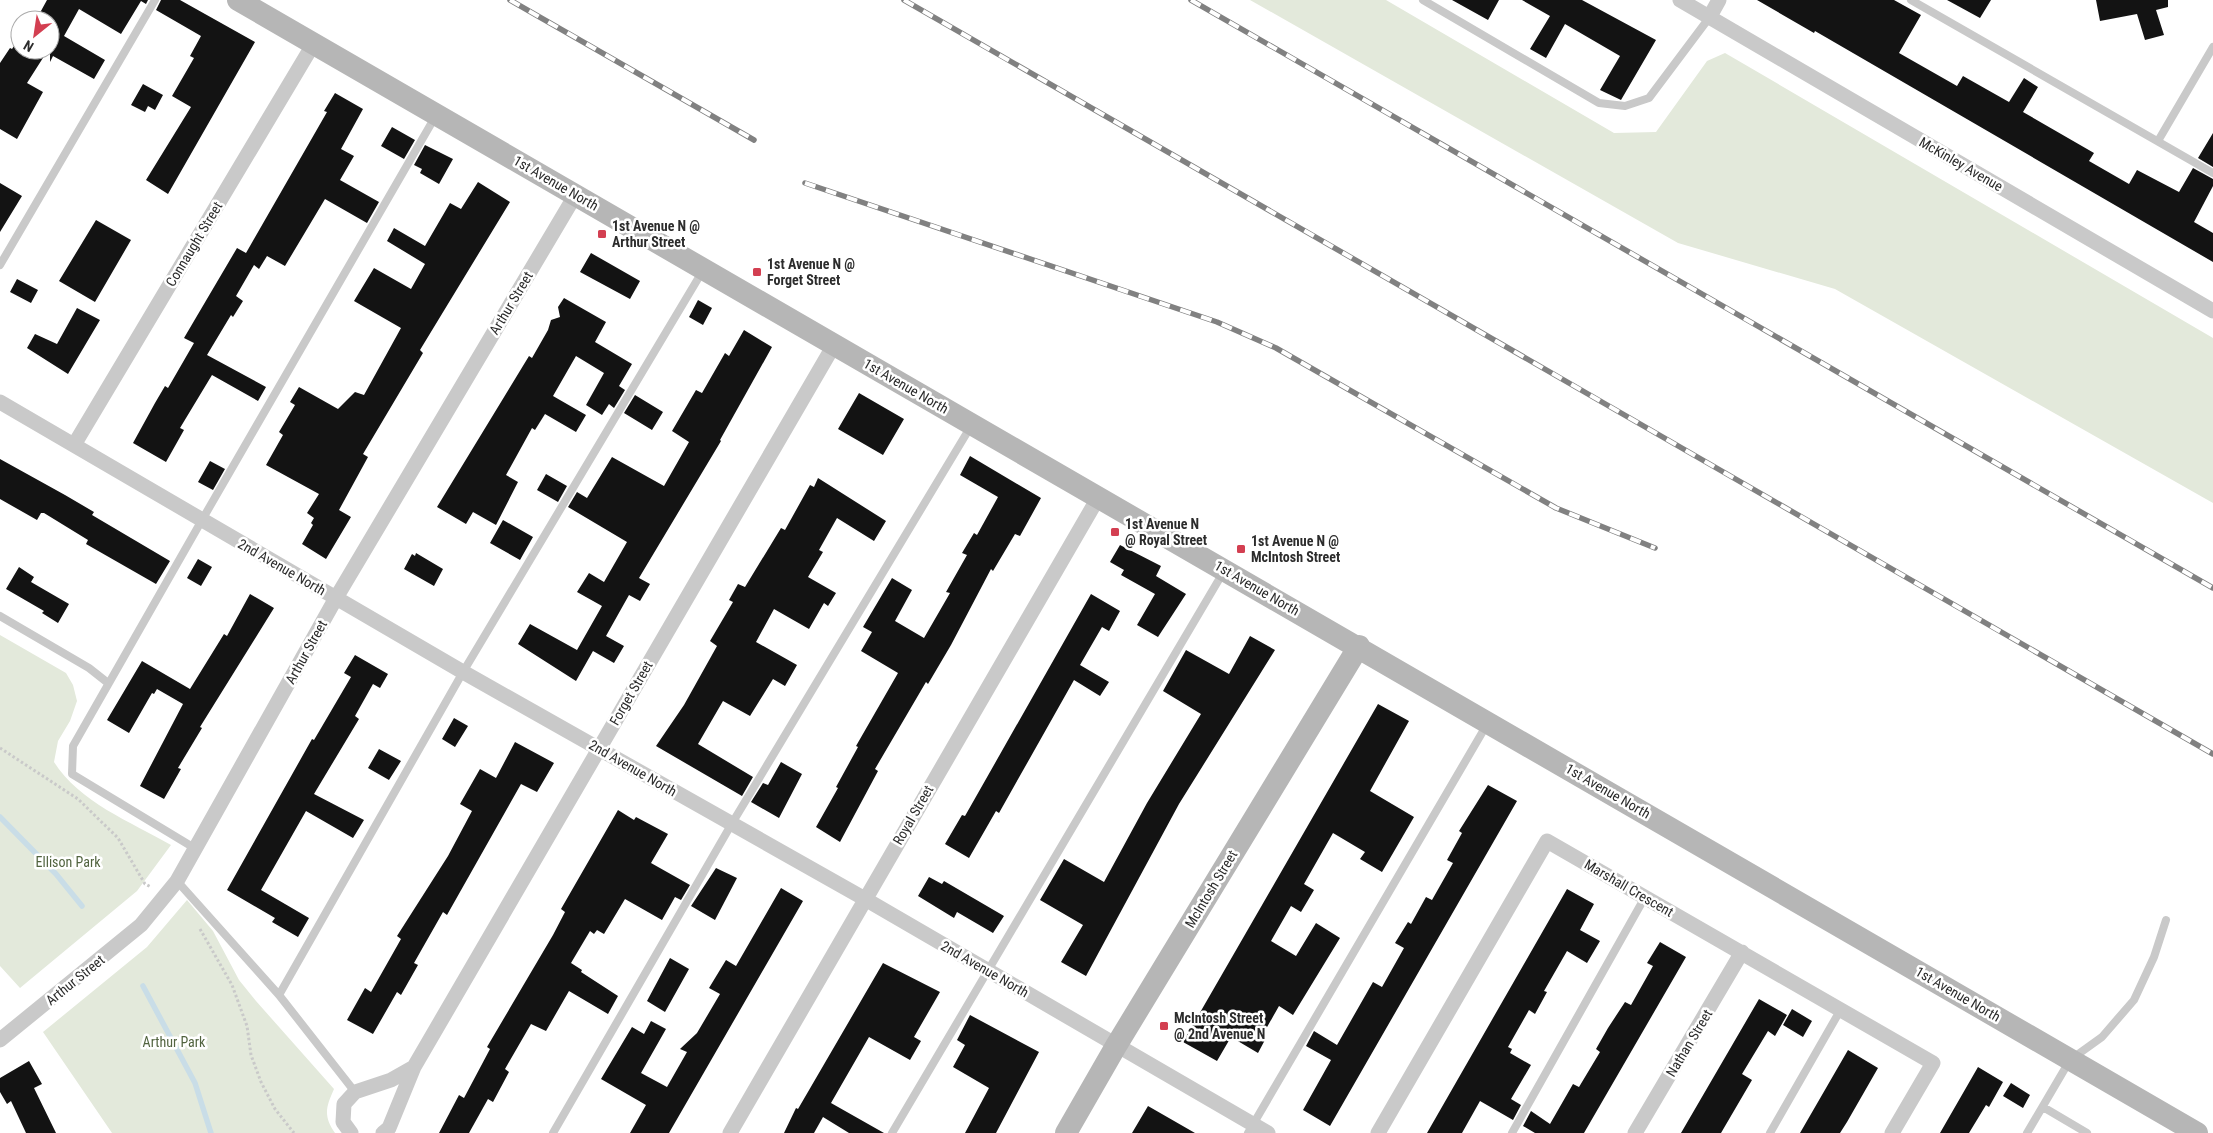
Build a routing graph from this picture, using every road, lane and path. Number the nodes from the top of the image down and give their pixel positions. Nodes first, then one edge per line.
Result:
1 (155, 0) edge
2 (238, 0) edge
3 (1423, 0) edge
4 (1680, 0) edge
5 (1719, 0) edge
6 (1911, 0) edge
7 (1709, 18) junction
8 (314, 44) junction
9 (2213, 48) edge
10 (436, 116) junction
11 (2158, 141) junction
12 (2213, 173) edge
13 (576, 194) junction
14 (0, 265) edge
15 (705, 268) junction
16 (2213, 311) edge
17 (834, 345) junction
18 (0, 402) edge
19 (972, 424) junction
20 (74, 445) junction
21 (1098, 498) junction
22 (202, 520) junction
23 (1225, 570) junction
24 (336, 598) junction
25 (0, 616) edge
26 (1359, 646) junction
27 (463, 672) junction
28 (108, 683) junction
29 (1489, 722) junction
30 (0, 748) edge
31 (599, 748) junction
32 (731, 825) junction
33 (196, 849) junction
34 (177, 881) junction
35 (166, 895) junction
36 (1644, 896) junction
37 (865, 899) junction
38 (2166, 920) dead end
39 (195, 921) dead end
40 (1742, 952) junction
41 (986, 970) junction
42 (279, 995) junction
43 (1841, 1009) junction
44 (0, 1040) edge
45 (1116, 1046) junction
46 (2070, 1060) junction
47 (414, 1067) junction
48 (355, 1092) junction
49 (2043, 1107) junction
50 (1250, 1129) edge
51 (294, 1133) edge
52 (351, 1133) edge
53 (383, 1133) edge
54 (553, 1133) edge
55 (730, 1133) edge
56 (892, 1133) edge
57 (1066, 1133) edge
58 (1268, 1133) edge
59 (1378, 1133) edge
60 (1512, 1133) edge
61 (1635, 1133) edge
62 (1770, 1133) edge
63 (1892, 1133) edge
64 (2027, 1133) edge
65 (2087, 1133) edge
66 (2197, 1133) edge

1 - 14 lane
2 - 8 main road, 1st Avenue North
3 - 7 lane
4 - 7 street
5 - 7 street
6 - 11 lane
7 - 16 street, McKinley Avenue
8 - 10 main road, 1st Avenue North
8 - 20 street, Connaught Street
9 - 11 lane
10 - 13 main road, 1st Avenue North
10 - 22 lane
11 - 12 lane
13 - 15 main road, 1st Avenue North
13 - 24 street, Arthur Street
15 - 17 main road, 1st Avenue North
15 - 27 lane
17 - 19 main road, 1st Avenue North
17 - 31 street, Forget Street
18 - 20 street, 2nd Avenue North
19 - 21 main road, 1st Avenue North
19 - 32 lane
20 - 22 street, 2nd Avenue North
21 - 23 main road, 1st Avenue North
21 - 37 street, Royal Street
22 - 24 street, 2nd Avenue North
22 - 28 lane
23 - 26 main road, 1st Avenue North
23 - 41 lane
24 - 27 street, 2nd Avenue North
24 - 33 street, Arthur Street
25 - 28 lane
26 - 29 main road, 1st Avenue North
26 - 45 main road, McIntosh Street
27 - 31 street, 2nd Avenue North
27 - 42 lane
28 - 33 lane
29 - 46 main road, 1st Avenue North
29 - 50 lane
30 - 35 path
31 - 32 street, 2nd Avenue North
31 - 47 street, Forget Street
32 - 37 street, 2nd Avenue North
32 - 54 lane
33 - 34 street, Arthur Street
34 - 35 street, Arthur Street
34 - 42 lane
35 - 44 street, Arthur Street
36 - 40 street, Marshall Crescent
36 - 59 street, Marshall Crescent
36 - 60 lane
37 - 41 street, 2nd Avenue North
37 - 55 street, Royal Street
38 - 46 lane
39 - 51 path
40 - 43 street, Marshall Crescent
40 - 61 street, Nathan Street
41 - 45 street, 2nd Avenue North
41 - 56 lane
42 - 48 lane
43 - 62 lane
43 - 63 street, Marshall Crescent
45 - 50 street, 2nd Avenue North
45 - 57 main road, McIntosh Street
46 - 49 lane
46 - 66 main road, 1st Avenue North
47 - 48 street
47 - 53 street, Forget Street
48 - 52 street
49 - 64 lane
49 - 65 lane
50 - 58 street, 2nd Avenue North

